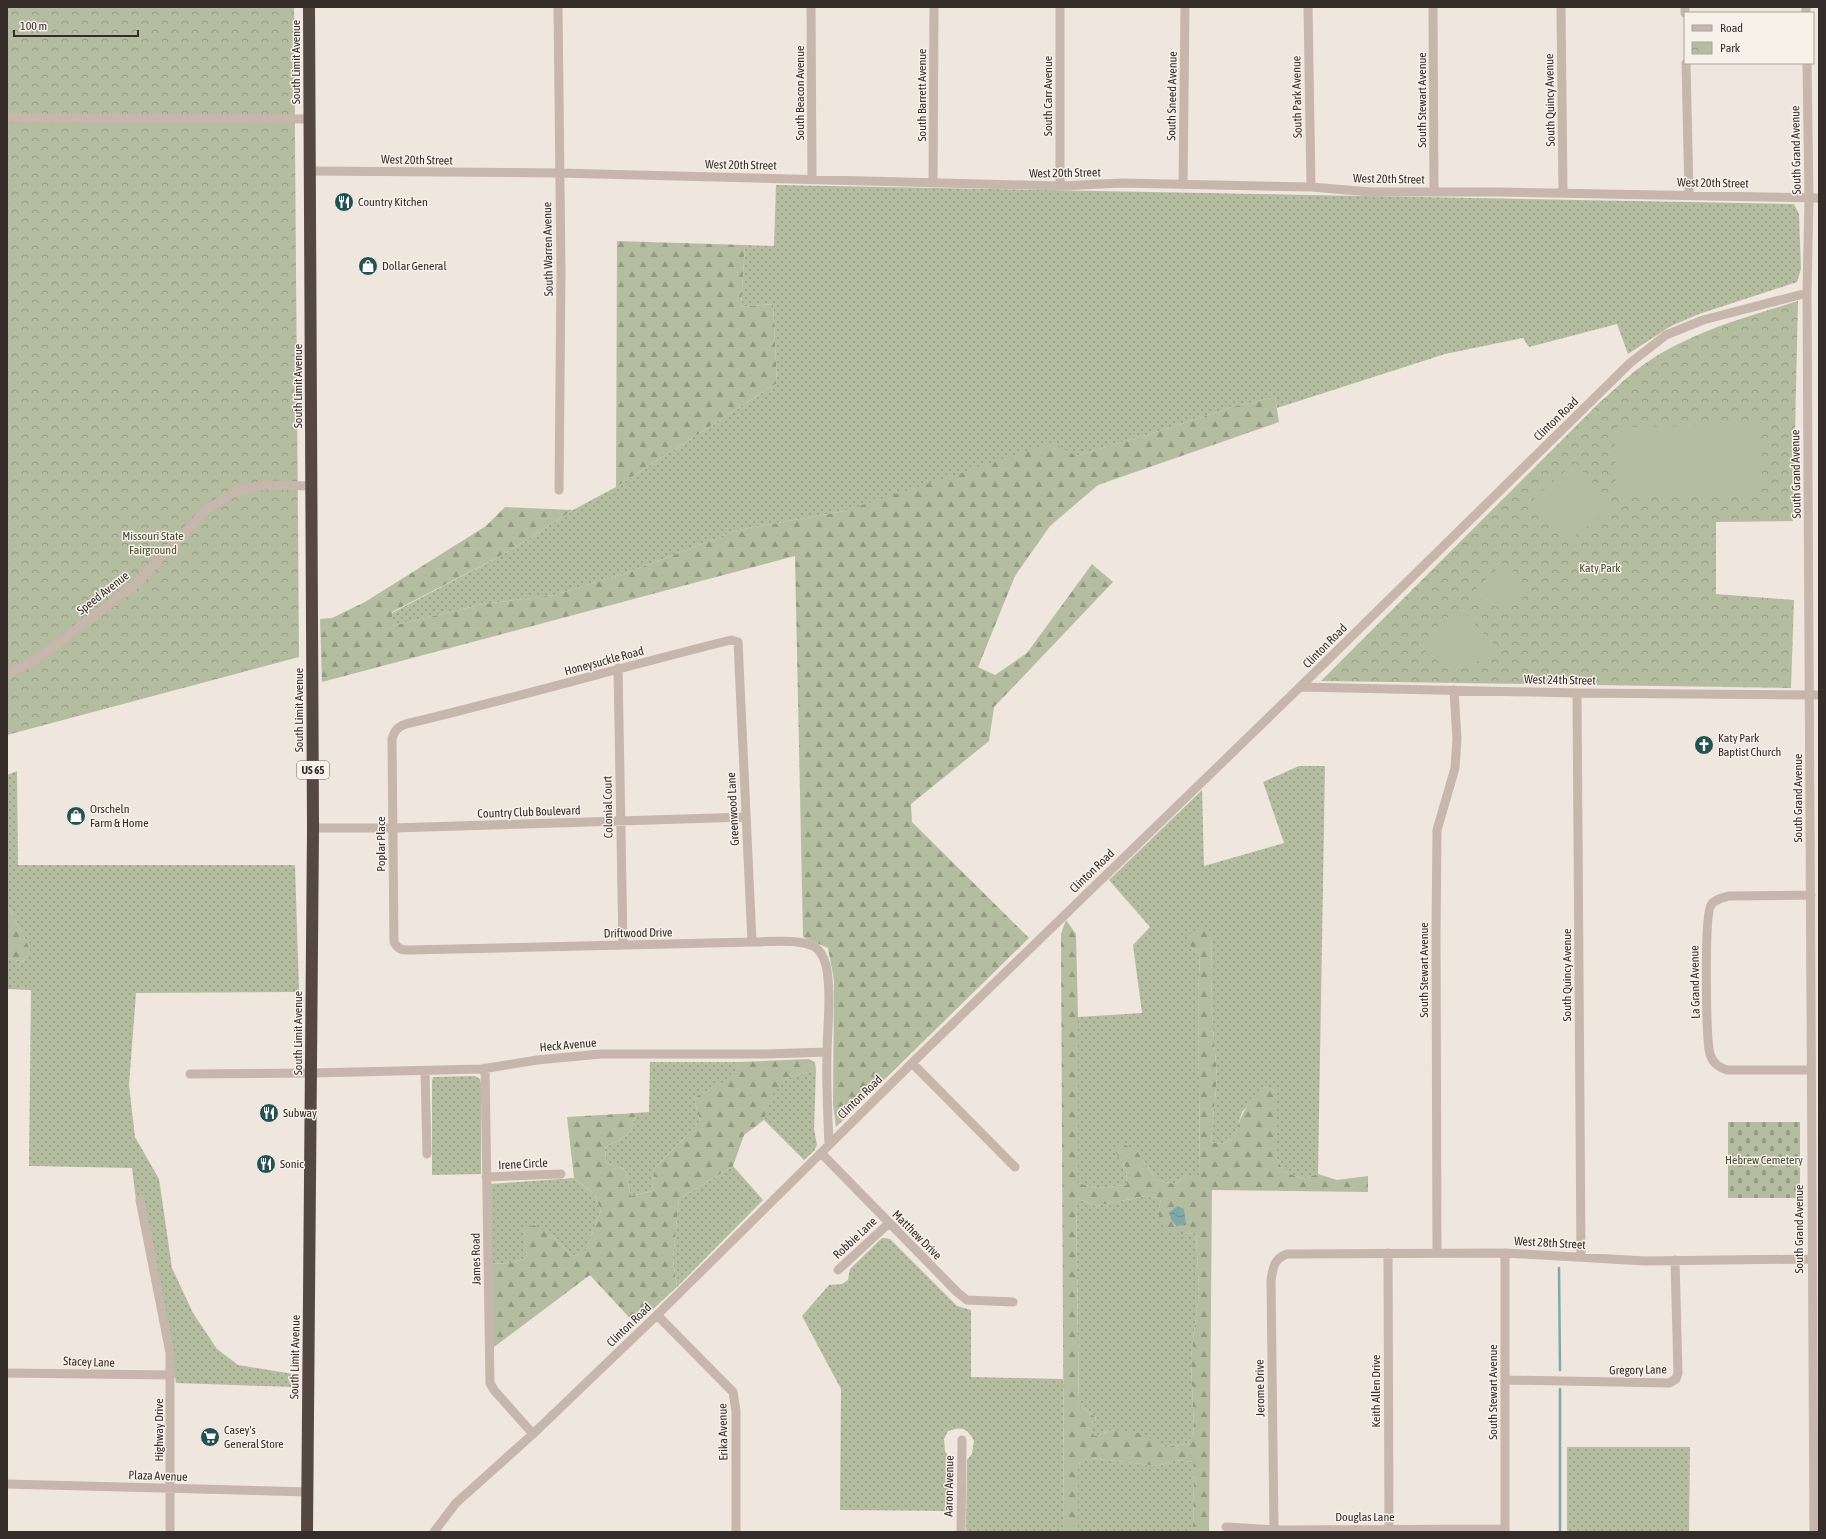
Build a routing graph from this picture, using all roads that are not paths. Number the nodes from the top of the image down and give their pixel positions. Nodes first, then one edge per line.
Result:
1 (309, 7) edge
2 (558, 7) edge
3 (811, 7) edge
4 (934, 7) edge
5 (1060, 7) edge
6 (1185, 7) edge
7 (1308, 7) edge
8 (1433, 7) edge
9 (1561, 7) edge
10 (1686, 64) edge
11 (1807, 64) edge
12 (7, 118) edge
13 (310, 119) junction
14 (311, 171) junction
15 (559, 174) junction
16 (812, 179) junction
17 (933, 184) junction
18 (1183, 185) junction
19 (1060, 186) junction
20 (1311, 188) junction
21 (1434, 192) junction
22 (1563, 193) junction
23 (1689, 194) junction
24 (1809, 198) junction
25 (1819, 198) edge
26 (1807, 293) junction
27 (312, 486) junction
28 (559, 490) dead end
29 (1809, 576) junction
30 (1819, 576) edge
31 (618, 668) junction
32 (740, 674) joint
33 (7, 675) edge
34 (1300, 686) junction
35 (1454, 690) junction
36 (1577, 693) junction
37 (1814, 695) edge
38 (445, 715) joint
39 (746, 817) junction
40 (621, 821) junction
41 (313, 828) junction
42 (394, 828) junction
43 (1811, 895) junction
44 (752, 942) junction
45 (623, 945) junction
46 (460, 949) joint
47 (1815, 952) edge
48 (827, 1052) junction
49 (912, 1063) junction
50 (485, 1068) junction
51 (425, 1071) junction
52 (190, 1074) dead end
53 (312, 1074) junction
54 (1814, 1074) edge
55 (829, 1145) junction
56 (821, 1153) junction
57 (427, 1154) dead end
58 (1015, 1167) dead end
59 (561, 1174) dead end
60 (486, 1177) junction
61 (140, 1200) dead end
62 (888, 1224) junction
63 (1388, 1253) junction
64 (1438, 1253) junction
65 (1505, 1253) junction
66 (1287, 1254) joint
67 (1581, 1257) junction
68 (1812, 1258) junction
69 (1675, 1260) junction
70 (838, 1270) dead end
71 (1013, 1302) dead end
72 (657, 1315) junction
73 (7, 1373) edge
74 (171, 1375) junction
75 (1505, 1380) junction
76 (533, 1434) junction
77 (962, 1440) dead end
78 (7, 1484) edge
79 (171, 1488) junction
80 (308, 1492) junction
81 (1226, 1527) dead end
82 (1389, 1529) junction
83 (1274, 1530) junction
84 (1505, 1531) edge
85 (170, 1532) edge
86 (307, 1532) edge
87 (434, 1532) edge
88 (736, 1532) edge
89 (961, 1532) edge
90 (1814, 1532) edge

1 - 13 highway, South Limit Avenue / US 65
2 - 15 street, South Warren Avenue
3 - 16 street, South Beacon Avenue
4 - 17 street, South Barrett Avenue
5 - 19 street, South Carr Avenue
6 - 18 street, South Sneed Avenue
7 - 20 street, South Park Avenue
8 - 21 street, South Stewart Avenue
9 - 22 street, South Quincy Avenue
10 - 23 street
11 - 24 street, South Grand Avenue
12 - 13 street
13 - 14 highway, South Limit Avenue / US 65
14 - 15 street, West 20th Street
14 - 27 highway, South Limit Avenue / US 65
15 - 16 street, West 20th Street
15 - 28 street, South Warren Avenue
16 - 17 street, West 20th Street
17 - 19 street, West 20th Street
18 - 19 street, West 20th Street
18 - 20 street, West 20th Street
20 - 21 street, West 20th Street
21 - 22 street, West 20th Street
22 - 23 street, West 20th Street
23 - 24 street, West 20th Street
24 - 25 street, West 20th Street
24 - 26 street, South Grand Avenue
26 - 29 street, South Grand Avenue
26 - 34 street, Clinton Road
27 - 33 street, Speed Avenue
27 - 41 highway, South Limit Avenue / US 65
29 - 30 street
29 - 37 street, South Grand Avenue
31 - 32 street, Honeysuckle Road
31 - 38 street, Honeysuckle Road
31 - 40 street, Colonial Court
32 - 39 street, Greenwood Lane
34 - 35 street, West 24th Street
34 - 49 street, Clinton Road
35 - 36 street, West 24th Street
35 - 64 street, South Stewart Avenue
36 - 37 street, West 24th Street
36 - 67 street, South Quincy Avenue
37 - 43 street, South Grand Avenue
38 - 42 street, Poplar Place
39 - 40 street, Country Club Boulevard
39 - 44 street, Greenwood Lane
40 - 42 street, Country Club Boulevard
40 - 45 street, Colonial Court
41 - 42 street, Country Club Boulevard
41 - 53 highway, South Limit Avenue / US 65
42 - 46 street, Poplar Place
43 - 47 street, South Grand Avenue
43 - 54 street, La Grand Avenue
44 - 45 street, Driftwood Drive
44 - 48 street, Driftwood Drive
45 - 46 street, Driftwood Drive
47 - 54 street, South Grand Avenue
48 - 50 street, Heck Avenue
48 - 55 street
49 - 55 street, Clinton Road
49 - 58 street
50 - 51 street, Heck Avenue
50 - 60 street, James Road
51 - 53 street, Heck Avenue
51 - 57 street
52 - 53 street, Heck Avenue
53 - 80 highway, South Limit Avenue / US 65
54 - 68 street, South Grand Avenue
55 - 56 street, Clinton Road
56 - 62 street, Matthew Drive
56 - 72 street, Clinton Road
59 - 60 street, Irene Circle
60 - 76 street, James Road
61 - 74 street, Highway Drive
62 - 70 street, Robbie Lane
62 - 71 street, Matthew Drive
63 - 64 street, West 28th Street
63 - 66 street, West 28th Street
63 - 82 street, Keith Allen Drive
64 - 65 street, West 28th Street
65 - 67 street, West 28th Street
65 - 75 street, South Stewart Avenue
66 - 83 street, Jerome Drive
67 - 69 street, West 28th Street
68 - 69 street, West 28th Street
68 - 90 street, South Grand Avenue
69 - 75 street, Gregory Lane
72 - 76 street, Clinton Road
72 - 88 street, Erika Avenue
73 - 74 street, Stacey Lane
74 - 79 street, Highway Drive
75 - 84 street, South Stewart Avenue
76 - 87 street, Clinton Road
77 - 89 street, Aaron Avenue
78 - 79 street, Plaza Avenue
79 - 80 street, Plaza Avenue
79 - 85 street, Highway Drive
80 - 86 highway, South Limit Avenue / US 65
81 - 83 street, Douglas Lane
82 - 83 street, Douglas Lane
82 - 84 street, Douglas Lane

